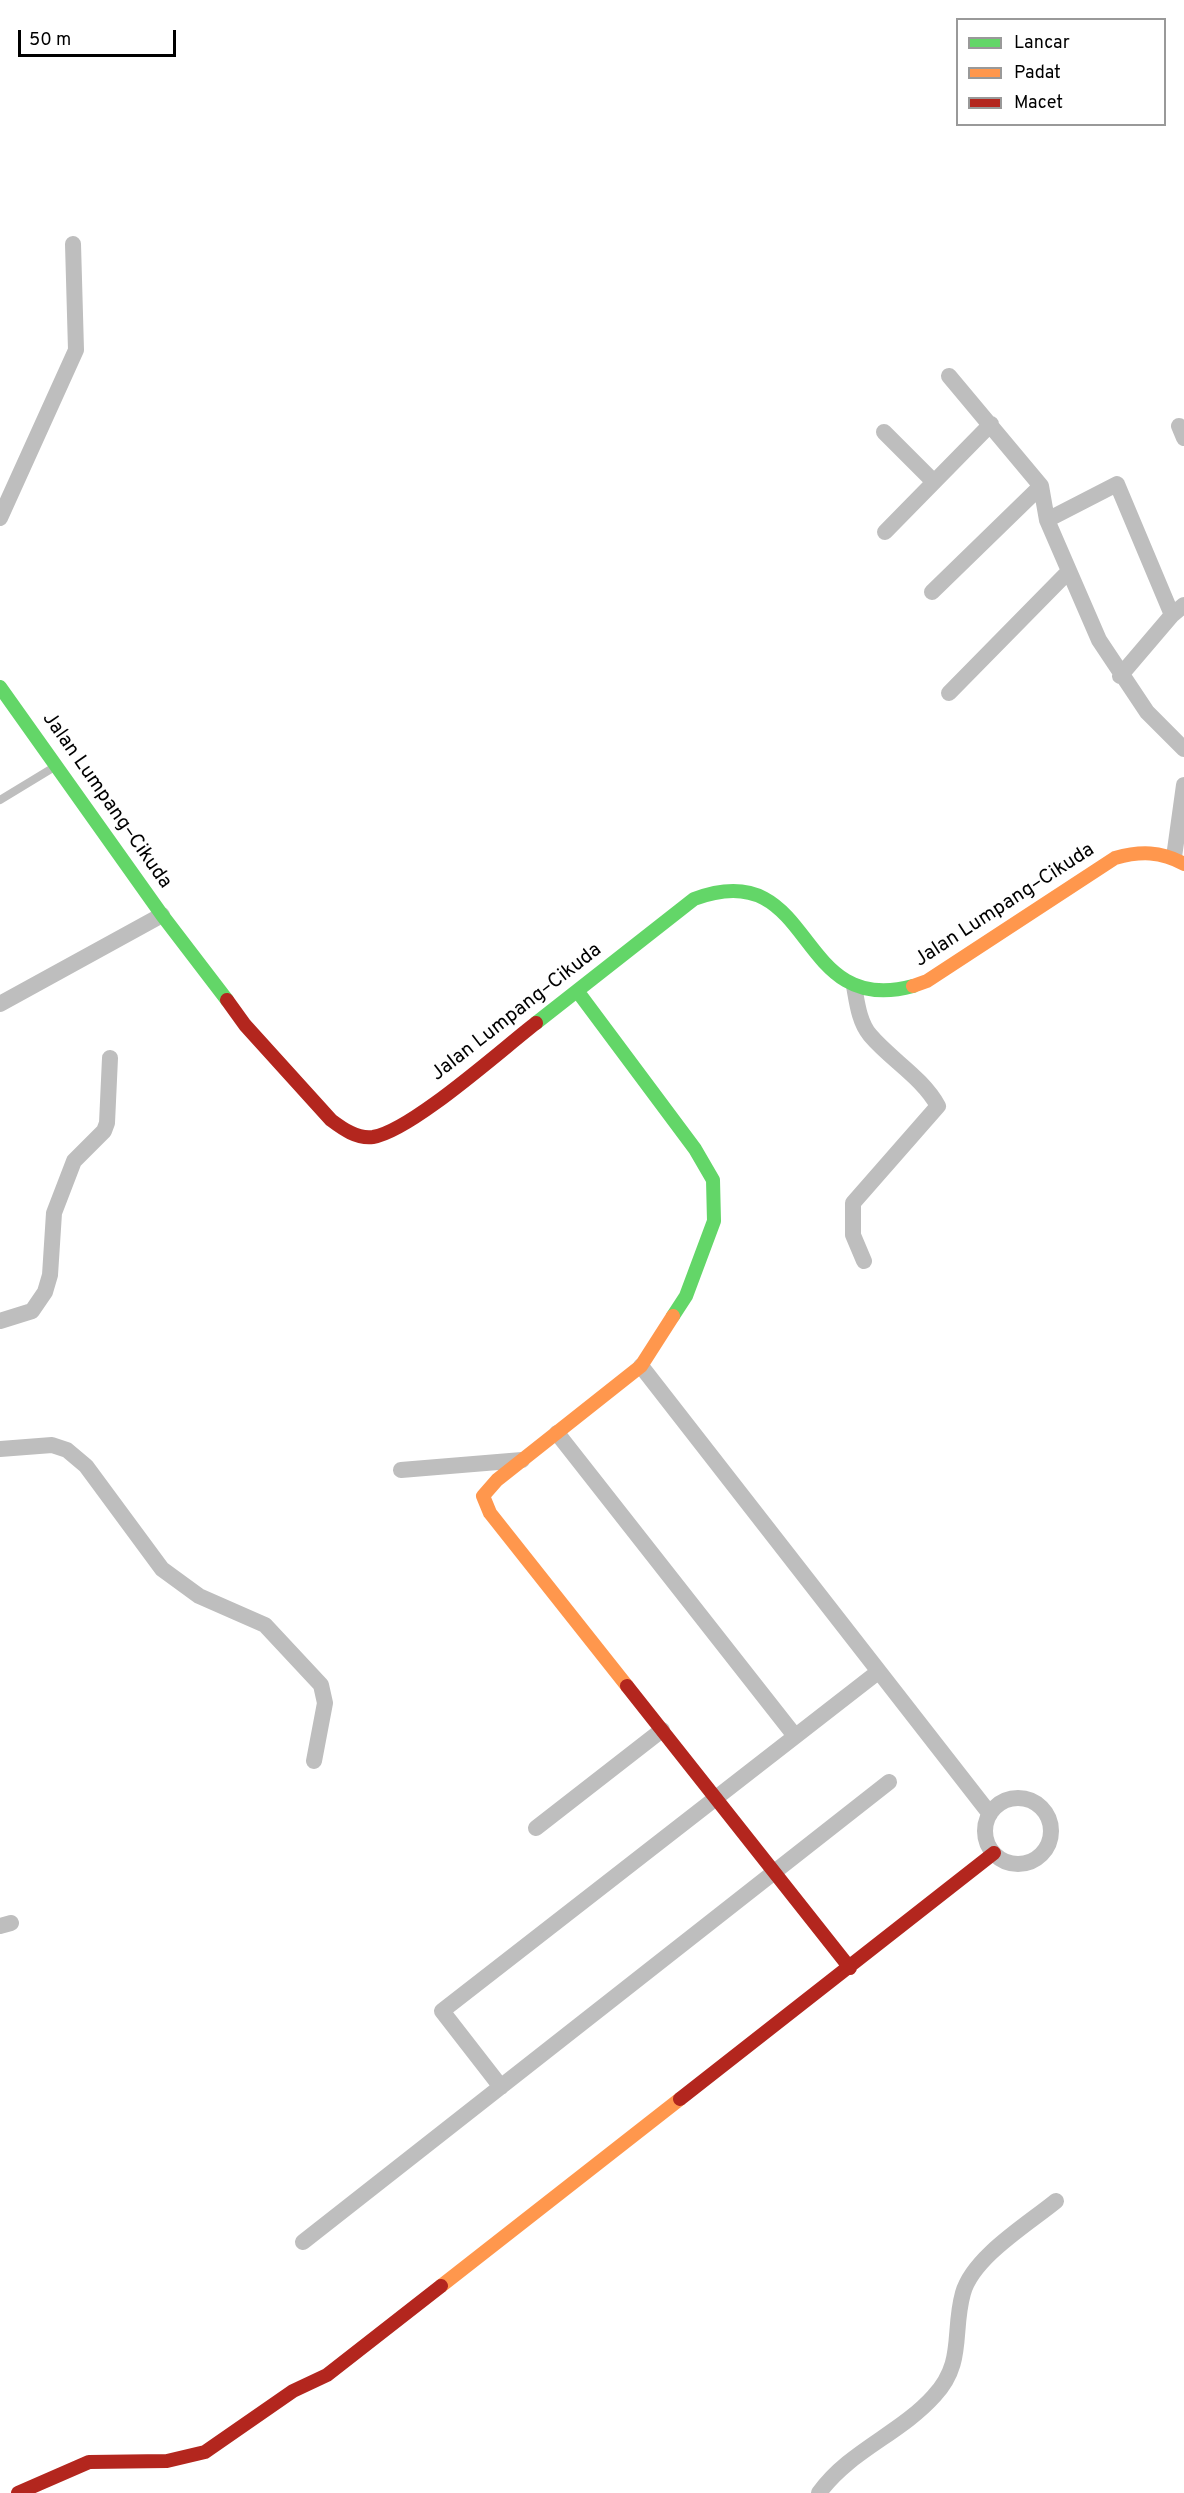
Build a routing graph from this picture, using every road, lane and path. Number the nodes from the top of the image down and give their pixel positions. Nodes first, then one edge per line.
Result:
1 (73, 244) dead end
2 (949, 376) dead end
3 (991, 424) junction
4 (884, 432) dead end
5 (934, 482) junction
6 (1041, 486) junction
7 (0, 518) edge
8 (1047, 520) junction
9 (885, 532) dead end
10 (1069, 572) junction
11 (932, 592) dead end
12 (1178, 610) edge
13 (1120, 676) junction
14 (0, 687) edge
15 (949, 693) dead end
16 (1184, 749) edge
17 (58, 765) junction
18 (1184, 785) edge
19 (0, 800) edge
20 (1179, 861) edge
21 (162, 915) junction
22 (854, 986) junction
23 (578, 992) junction
24 (0, 1004) edge
25 (110, 1058) dead end
26 (864, 1261) dead end
27 (0, 1321) edge
28 (641, 1366) junction
29 (557, 1433) junction
30 (0, 1449) edge
31 (522, 1460) junction
32 (401, 1470) dead end
33 (878, 1672) junction
34 (662, 1730) junction
35 (795, 1736) junction
36 (314, 1761) dead end
37 (889, 1782) dead end
38 (716, 1797) junction
39 (990, 1814) junction
40 (536, 1828) dead end
41 (994, 1853) junction
42 (774, 1872) junction
43 (850, 1968) junction
44 (501, 2087) junction
45 (1056, 2201) dead end
46 (303, 2242) dead end
47 (18, 2493) edge
48 (819, 2493) edge

1 - 7 street
2 - 3 street
3 - 5 street
3 - 6 street
4 - 5 street
5 - 9 street
6 - 8 street
6 - 11 street
8 - 10 street
8 - 12 street
10 - 13 street
10 - 15 street
12 - 13 street
13 - 16 street
14 - 17 street, Jalan Lumpang–Cikuda
17 - 19 lane
17 - 21 street, Jalan Lumpang–Cikuda
18 - 20 street
20 - 22 street, Jalan Lumpang–Cikuda
21 - 23 street, Jalan Lumpang–Cikuda
21 - 24 street
22 - 23 street, Jalan Lumpang–Cikuda
22 - 26 street
23 - 28 street
25 - 27 street
28 - 29 street
28 - 33 street
29 - 31 street
29 - 35 street
30 - 36 street
31 - 32 street
31 - 34 street
33 - 35 street
33 - 39 street
34 - 38 street
34 - 40 street
35 - 38 street
37 - 42 street
38 - 42 street
38 - 44 street
39 - 41 street
39 - 41 street
41 - 43 street
42 - 43 street
42 - 44 street
43 - 47 street
44 - 46 street
45 - 48 street

